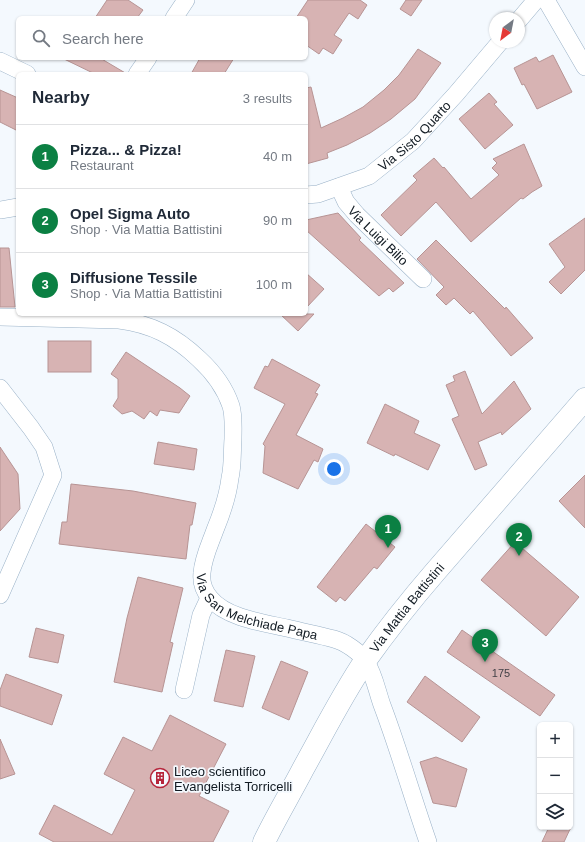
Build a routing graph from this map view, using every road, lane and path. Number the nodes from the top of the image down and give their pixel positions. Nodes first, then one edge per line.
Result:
1 (186, 0) edge
2 (536, 0) edge
3 (546, 0) edge
4 (525, 13) edge
5 (175, 16) edge
6 (495, 48) edge
7 (147, 60) edge
8 (0, 61) edge
9 (585, 67) edge
10 (23, 72) edge
11 (138, 72) edge
12 (339, 187) junction
13 (308, 195) edge
14 (16, 207) edge
15 (0, 210) edge
16 (423, 279) dead end
17 (0, 316) edge
18 (0, 388) edge
19 (585, 399) edge
20 (0, 595) edge
21 (209, 598) junction
22 (366, 661) junction
23 (184, 690) dead end
24 (264, 842) edge
25 (428, 842) edge

1 - 5 street
2 - 4 street
3 - 9 street
6 - 12 street, Via Sisto Quarto
7 - 11 street
8 - 10 street
12 - 13 street, Via Sisto Quarto
12 - 16 street, Via Luigi Bilio
14 - 15 street
17 - 21 street, Via San Melchiade Papa
18 - 20 street
19 - 22 main road, Via Mattia Battistini
21 - 22 street, Via San Melchiade Papa
21 - 23 street
22 - 24 main road, Via Mattia Battistini
22 - 25 street, Via San Melchiade Papa

